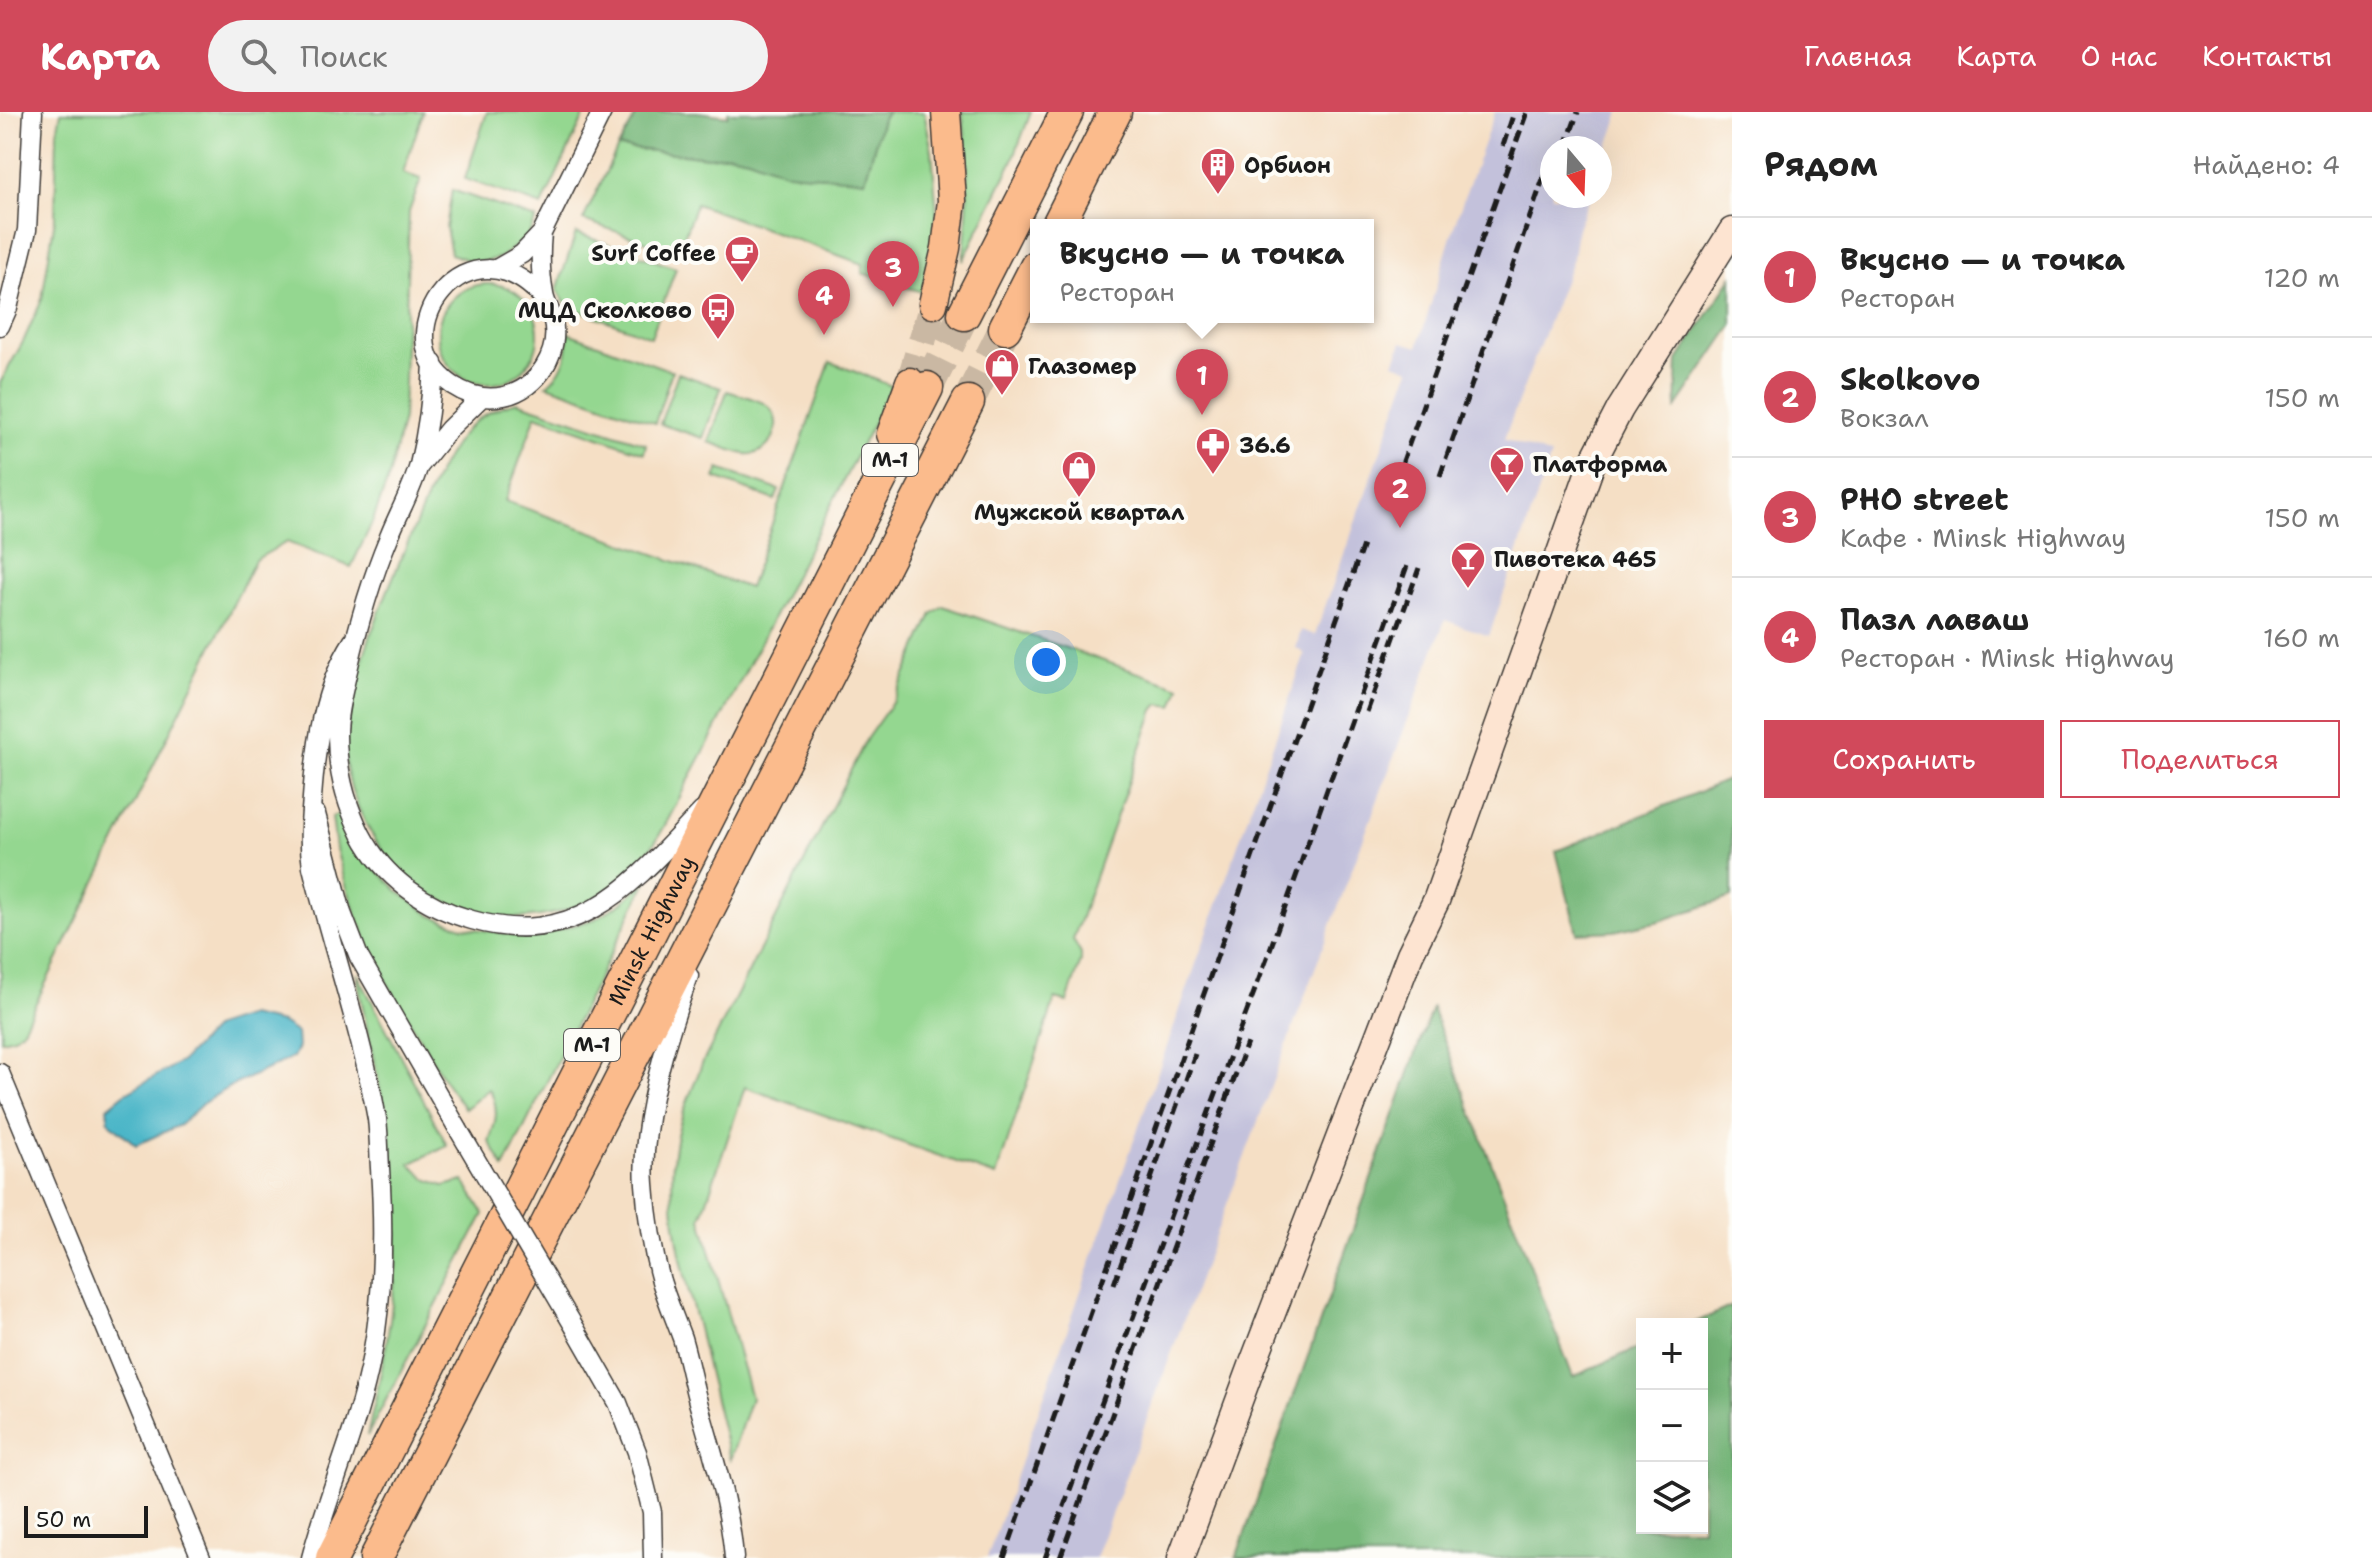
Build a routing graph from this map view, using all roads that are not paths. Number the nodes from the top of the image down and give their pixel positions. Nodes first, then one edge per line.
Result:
1 (33, 112) edge
2 (602, 112) edge
3 (946, 112) edge
4 (1067, 112) edge
5 (1115, 112) edge
6 (1061, 219) edge
7 (1732, 231) edge
8 (542, 233) junction
9 (496, 269) junction
10 (1030, 279) edge
11 (544, 299) junction
12 (933, 304) tunnel mouth
13 (964, 314) tunnel mouth
14 (0, 326) edge
15 (1005, 328) tunnel mouth
16 (433, 363) junction
17 (918, 385) tunnel mouth
18 (482, 397) junction
19 (968, 402) tunnel mouth
20 (418, 467) junction
21 (353, 641) junction
22 (724, 784) junction
23 (312, 795) junction
24 (723, 879) junction
25 (0, 1073) edge
26 (319, 1529) junction
27 (201, 1558) edge
28 (302, 1558) edge
29 (311, 1558) edge
30 (332, 1558) edge
31 (376, 1558) edge
32 (653, 1558) edge
33 (734, 1558) edge
34 (1181, 1558) edge

1 - 14 street
2 - 8 street
3 - 12 main road
4 - 13 highway
5 - 6 highway
7 - 34 street
8 - 9 street
8 - 11 street
9 - 11 street
9 - 16 street
10 - 15 highway
11 - 18 street
16 - 18 street
16 - 20 street
17 - 22 highway, Minsk Highway / М-1
18 - 20 street
19 - 24 highway, Minsk Highway / М-1
20 - 21 street
21 - 22 street
21 - 23 street
22 - 30 highway, Minsk Highway / М-1
23 - 26 street
23 - 32 street, bridge
24 - 31 highway, Minsk Highway / М-1
24 - 33 street
25 - 27 street
26 - 28 street
26 - 29 street

